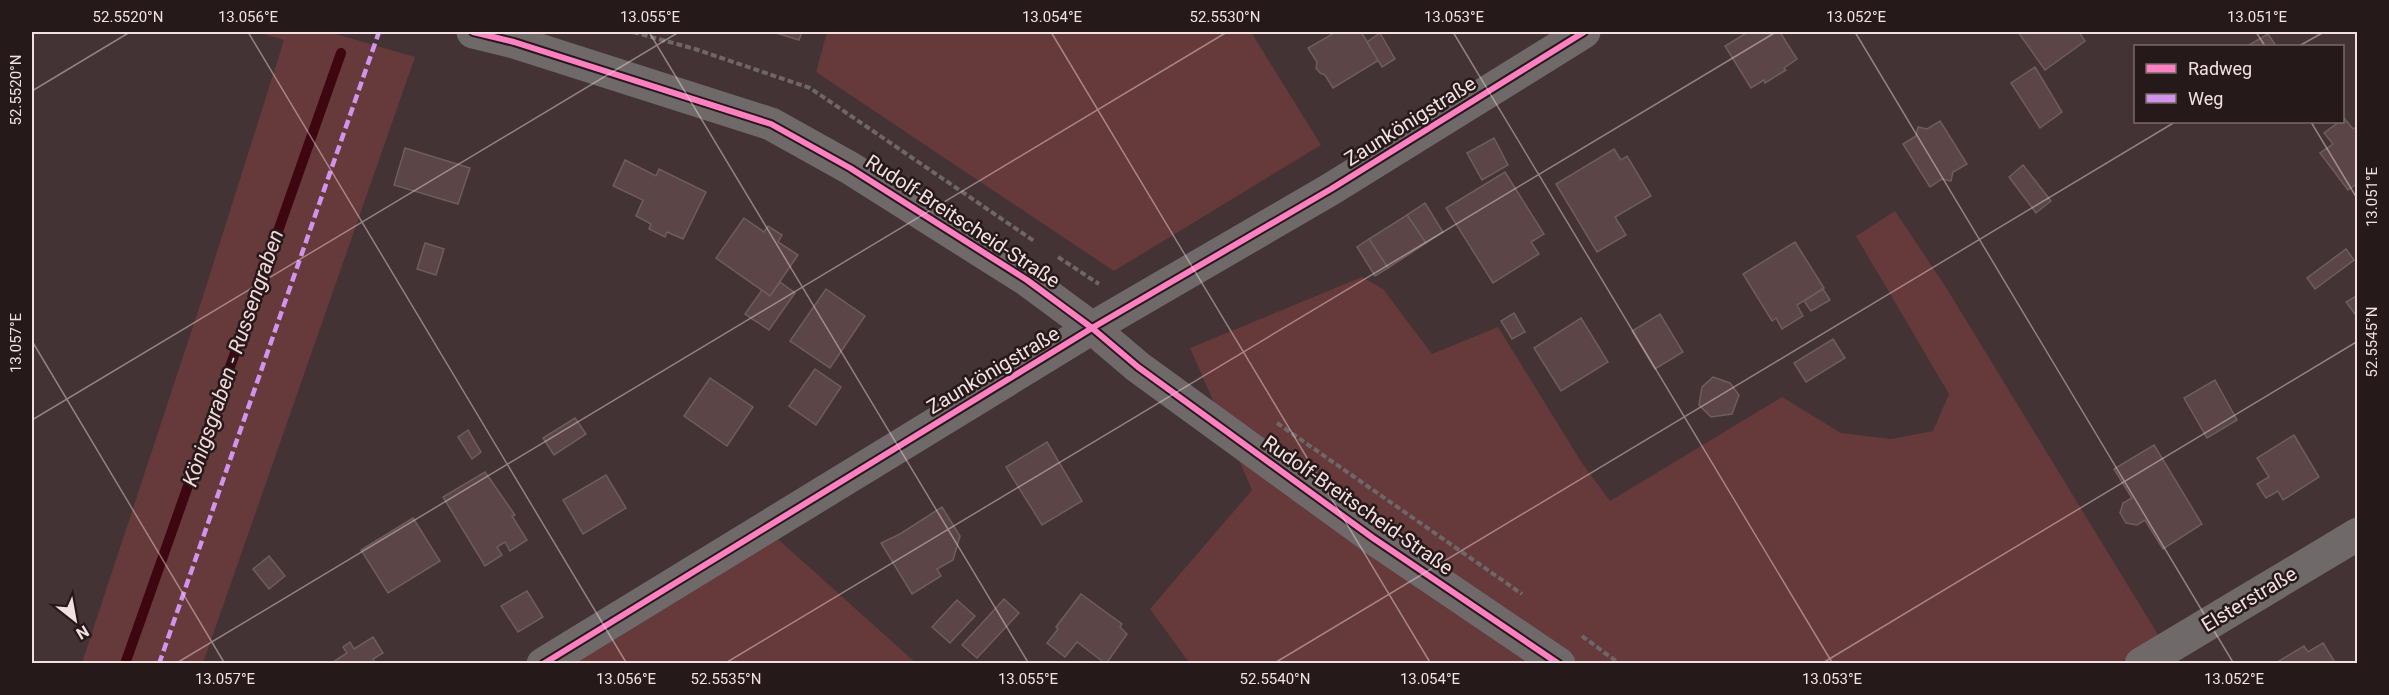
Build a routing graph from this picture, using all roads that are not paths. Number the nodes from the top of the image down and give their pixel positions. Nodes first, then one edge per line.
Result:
1 (473, 32) edge
2 (1584, 32) edge
3 (1092, 328) junction
4 (2358, 534) edge
5 (543, 663) edge
6 (1559, 663) edge
7 (2141, 663) edge

1 - 3 street, Rudolf-Breitscheid-Straße
2 - 3 street, Zaunkönigstraße
3 - 5 street, Zaunkönigstraße
3 - 6 street, Rudolf-Breitscheid-Straße
4 - 7 street, Elsterstraße

